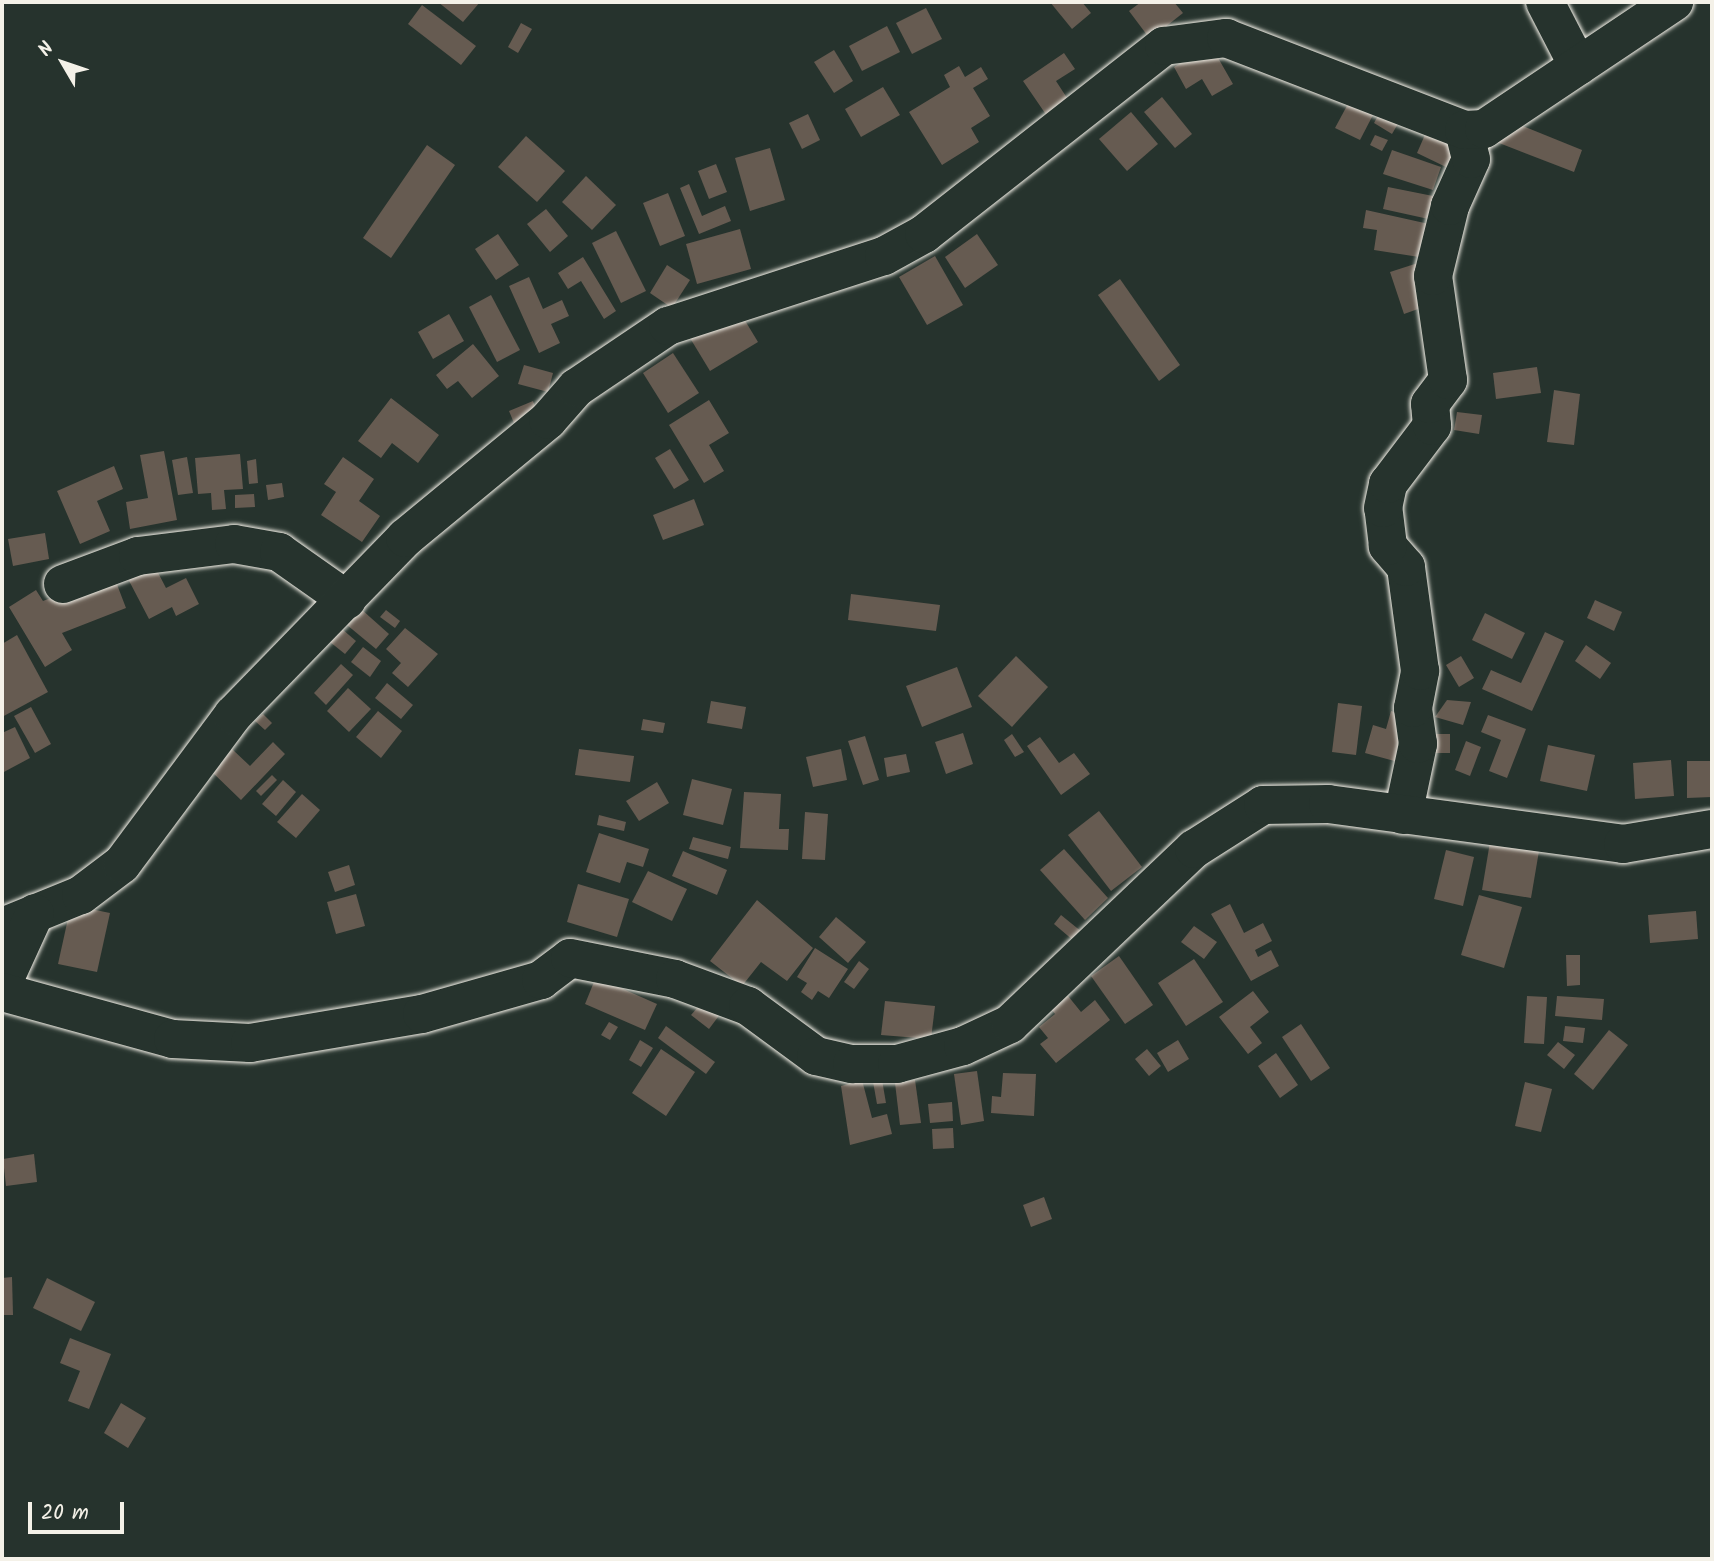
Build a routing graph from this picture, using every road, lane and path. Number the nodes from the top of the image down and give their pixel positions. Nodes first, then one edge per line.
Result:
1 (1545, 2) edge
2 (1674, 2) edge
3 (1578, 66) junction
4 (1464, 130) junction
5 (63, 584) dead end
6 (347, 600) junction
7 (1403, 815) junction
8 (1712, 829) edge
9 (19, 920) edge
10 (2, 985) edge
11 (2, 992) edge

1 - 3 street
2 - 3 street
3 - 4 street
4 - 6 street
4 - 7 street
5 - 6 street
6 - 9 street
7 - 8 street
7 - 11 street
9 - 10 street

